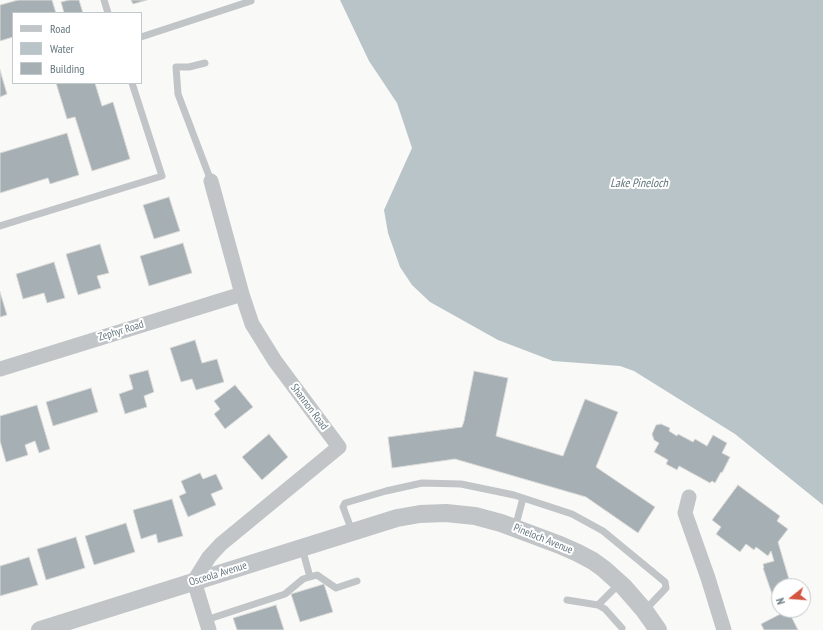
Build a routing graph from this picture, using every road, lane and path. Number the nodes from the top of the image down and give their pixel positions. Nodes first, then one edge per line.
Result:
1 (104, 0) edge
2 (252, 2) dead end
3 (108, 12) edge
4 (142, 37) edge
5 (205, 63) dead end
6 (132, 84) edge
7 (211, 181) joint
8 (0, 226) edge
9 (242, 294) junction
10 (0, 369) edge
11 (689, 497) dead end
12 (523, 498) junction
13 (397, 518) joint
14 (515, 528) junction
15 (352, 532) junction
16 (302, 548) junction
17 (310, 577) junction
18 (357, 581) dead end
19 (194, 582) junction
20 (620, 583) junction
21 (567, 600) dead end
22 (598, 605) junction
23 (644, 610) junction
24 (208, 625) edge
25 (63, 626) edge
26 (622, 628) dead end
27 (40, 630) edge
28 (658, 630) edge
29 (724, 630) edge

1 - 3 lane
2 - 4 lane
5 - 7 lane
6 - 8 lane
7 - 9 street, Shannon Road
9 - 10 street, Zephyr Road
9 - 19 street, Shannon Road
11 - 29 street
12 - 14 lane
12 - 15 lane
12 - 23 lane
13 - 14 street, Pineloch Avenue
13 - 15 street, Osceola Avenue
14 - 20 street, Pineloch Avenue
15 - 16 street, Osceola Avenue
16 - 17 lane
16 - 19 street, Osceola Avenue
17 - 18 lane
17 - 24 lane
19 - 24 street
19 - 25 street, Osceola Avenue
20 - 22 lane
20 - 23 street, Pineloch Avenue
21 - 22 lane
22 - 26 lane
23 - 28 street, Pineloch Avenue
25 - 27 street, Osceola Avenue

